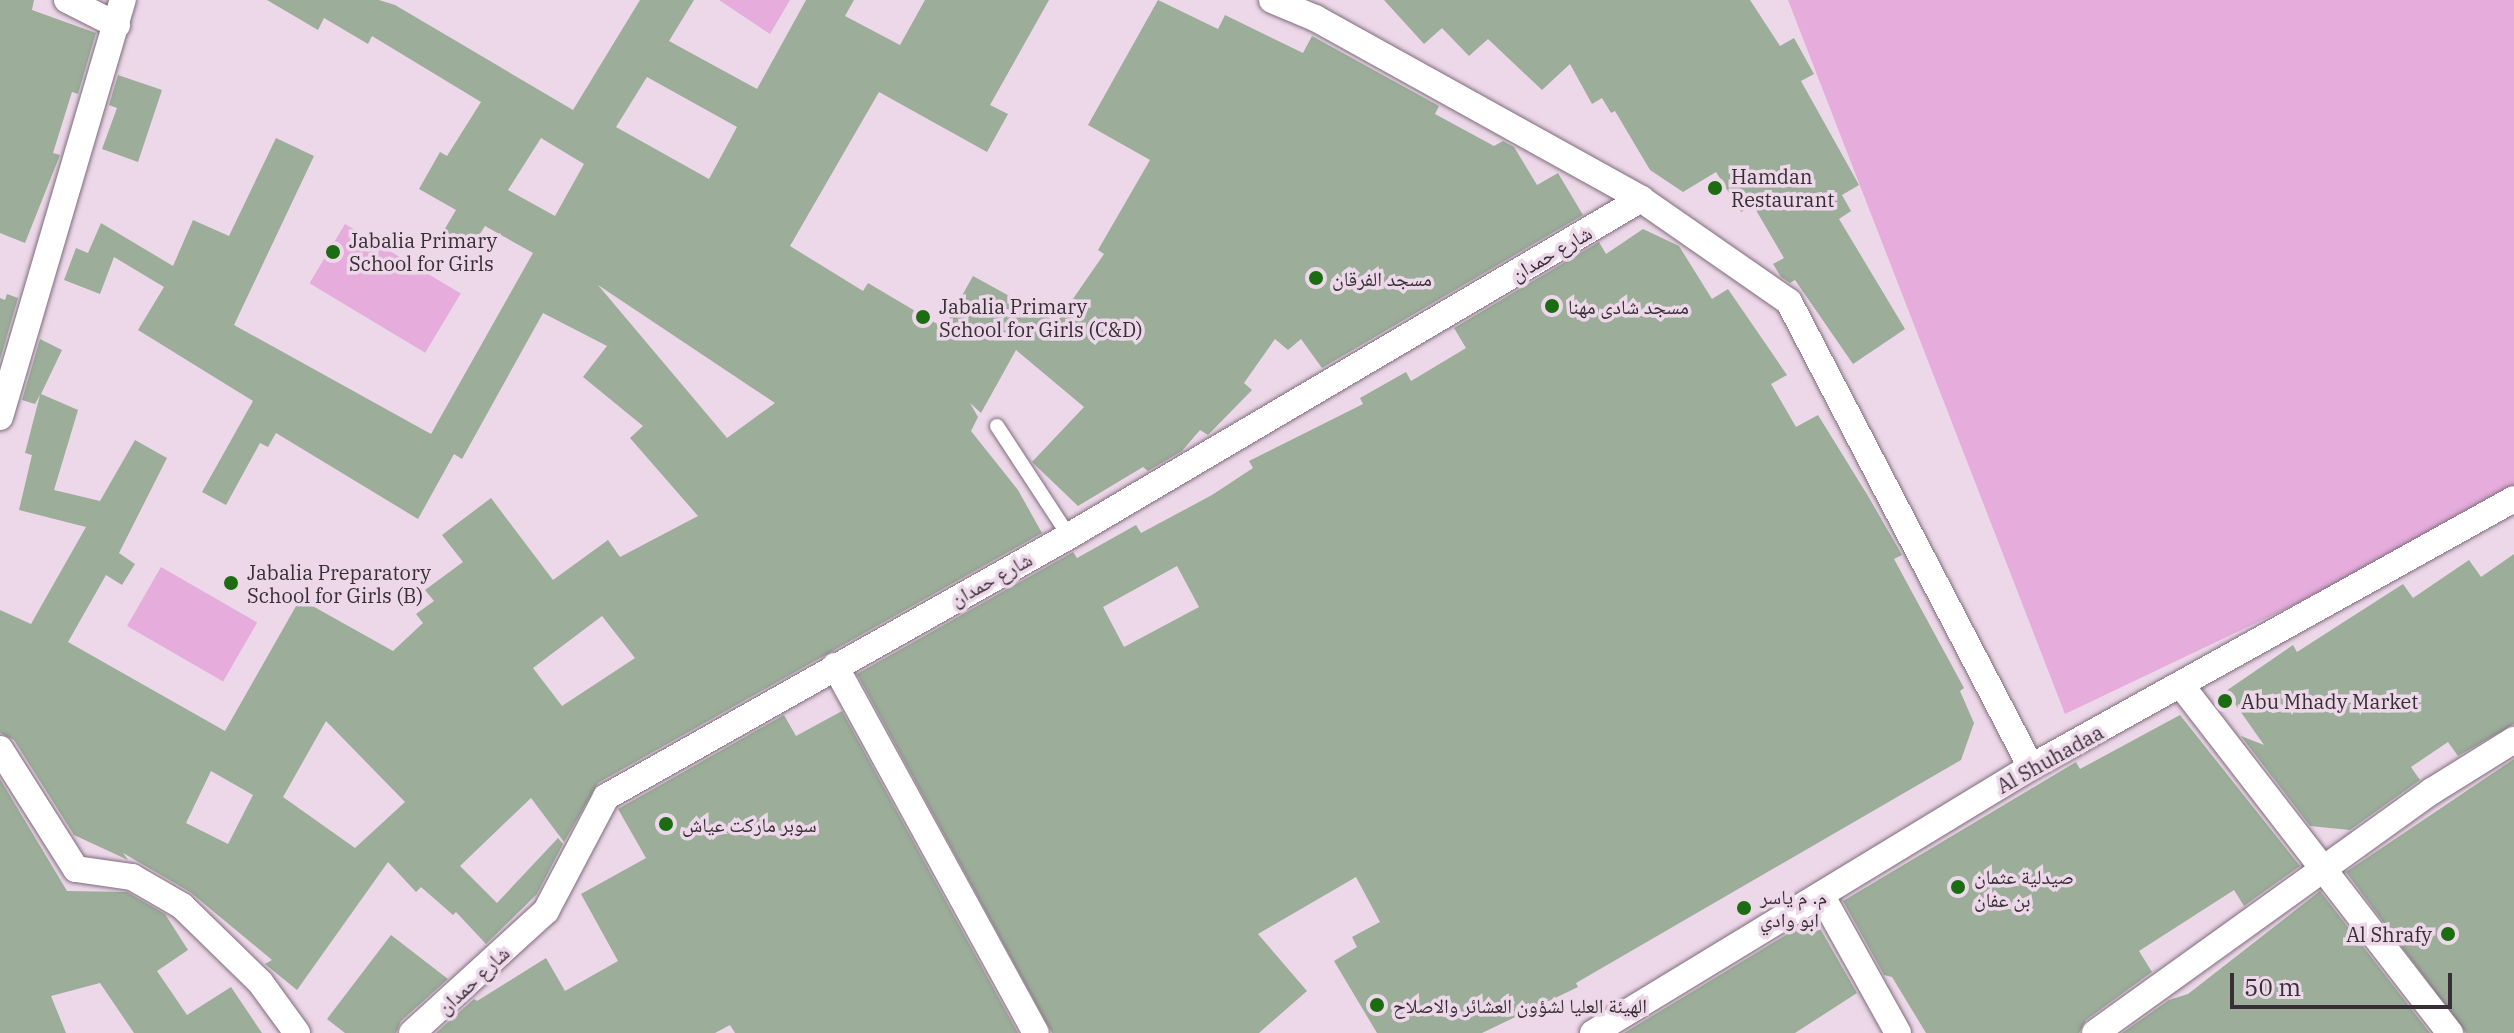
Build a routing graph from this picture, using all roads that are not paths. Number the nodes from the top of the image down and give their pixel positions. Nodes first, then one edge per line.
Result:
1 (67, 0) edge
2 (1272, 0) edge
3 (120, 12) edge
4 (1641, 199) junction
5 (0, 417) edge
6 (997, 426) dead end
7 (2514, 499) edge
8 (1069, 536) junction
9 (835, 666) junction
10 (2181, 685) junction
11 (2514, 740) edge
12 (0, 749) edge
13 (2031, 767) junction
14 (2321, 871) junction
15 (1823, 898) junction
16 (297, 1033) edge
17 (412, 1033) edge
18 (1036, 1033) edge
19 (1593, 1033) edge
20 (1898, 1033) edge
21 (2095, 1033) edge
22 (2450, 1033) edge

1 - 3 street
2 - 4 street
3 - 5 street
4 - 8 street, شارع حمدان
4 - 13 street
6 - 8 lane
7 - 10 street, Al Shuhadaa
8 - 9 street, شارع حمدان
9 - 17 street, شارع حمدان
9 - 18 street
10 - 13 street, Al Shuhadaa
10 - 14 street
11 - 14 street
12 - 16 street
13 - 15 street, Al Shuhadaa
14 - 21 street
14 - 22 street
15 - 19 street, Al Shuhadaa
15 - 20 street

